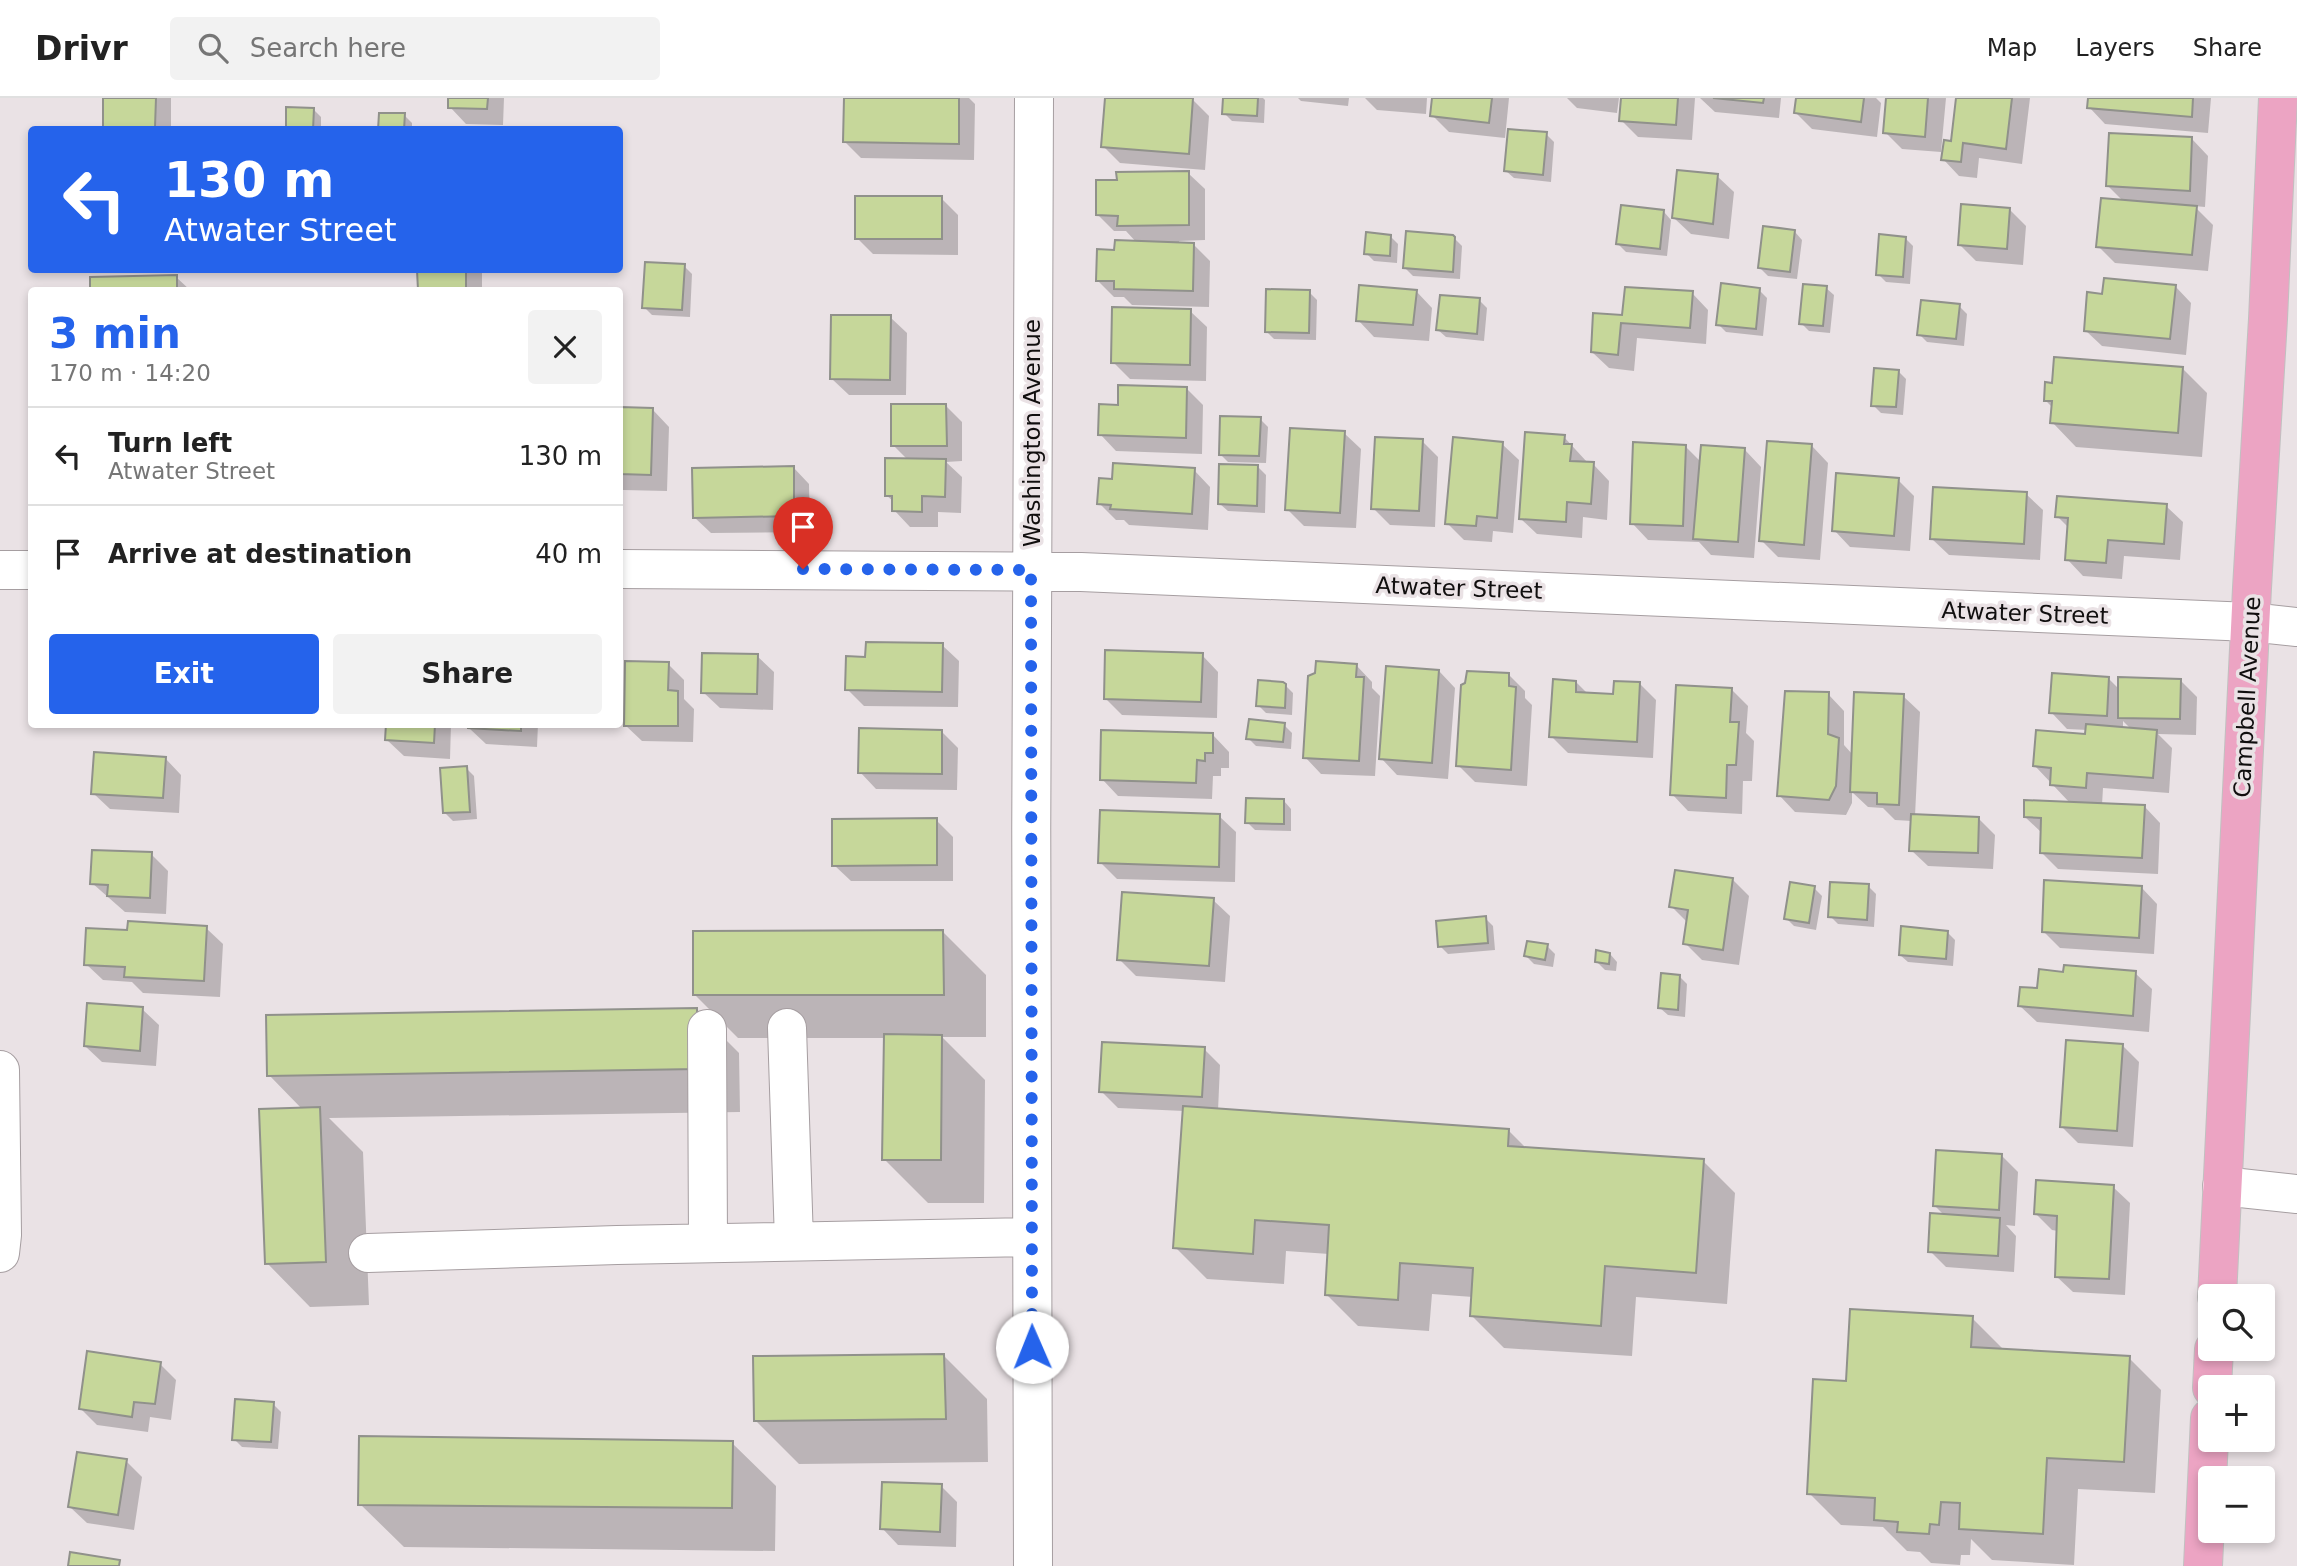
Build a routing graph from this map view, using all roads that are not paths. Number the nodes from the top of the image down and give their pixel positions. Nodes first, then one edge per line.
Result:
1 (1034, 98) edge
2 (2278, 98) edge
3 (623, 569) edge
4 (0, 570) edge
5 (28, 570) edge
6 (1031, 570) junction
7 (2250, 622) junction
8 (2297, 627) edge
9 (787, 1028) dead end
10 (707, 1029) dead end
11 (0, 1070) edge
12 (2222, 1186) junction
13 (2297, 1194) edge
14 (1031, 1237) junction
15 (794, 1241) junction
16 (708, 1243) junction
17 (0, 1253) edge
18 (368, 1253) dead end
19 (2218, 1284) edge
20 (2208, 1452) edge
21 (1033, 1566) edge
22 (2203, 1566) edge

1 - 6 street, Washington Avenue
2 - 7 main road, Campbell Avenue
3 - 6 street, Atwater Street
4 - 5 street
6 - 7 street, Atwater Street
6 - 14 street, Washington Avenue
7 - 8 street, Atwater Street
7 - 12 main road, Campbell Avenue
9 - 15 street
10 - 16 street
11 - 17 street
12 - 13 street
12 - 19 main road, Campbell Avenue
14 - 15 street
14 - 21 street, Washington Avenue
15 - 16 street
16 - 18 street
20 - 22 main road

